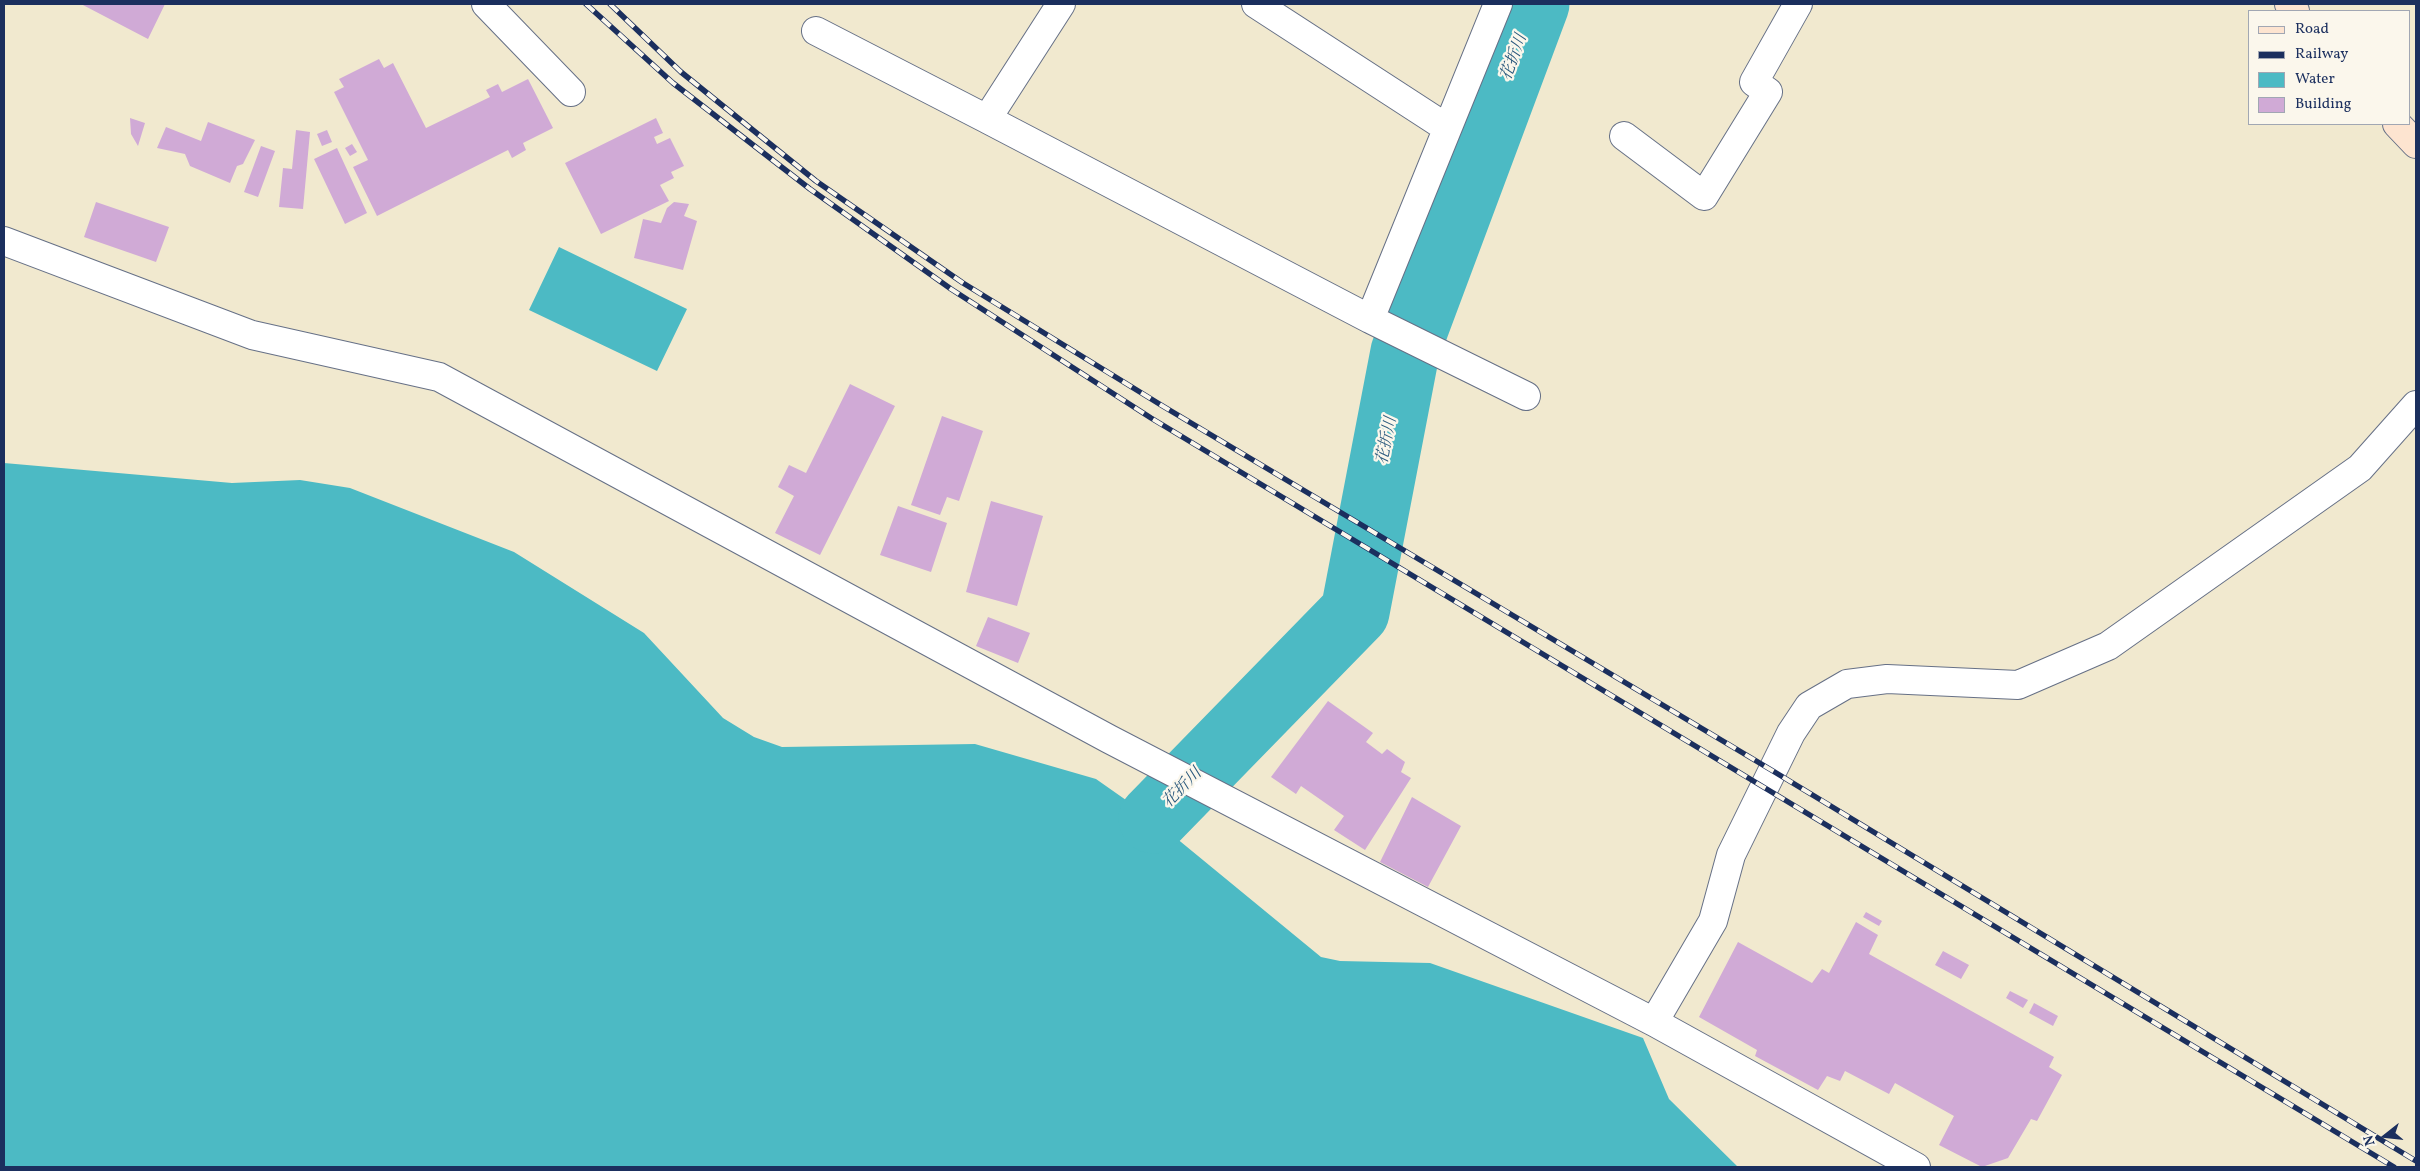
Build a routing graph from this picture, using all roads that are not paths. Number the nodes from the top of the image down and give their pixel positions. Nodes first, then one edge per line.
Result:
1 (486, 4) edge
2 (1062, 4) edge
3 (1256, 4) edge
4 (1498, 4) edge
5 (1798, 4) edge
6 (816, 32) dead end
7 (571, 92) dead end
8 (987, 119) junction
9 (2399, 125) edge
10 (1448, 128) junction
11 (1624, 136) dead end
12 (2416, 144) edge
13 (4, 241) edge
14 (1370, 319) junction
15 (1526, 396) dead end
16 (2416, 405) edge
17 (1654, 1022) junction
18 (1916, 1167) edge

1 - 7 street
2 - 8 street
3 - 10 street
4 - 10 street
5 - 11 street
6 - 8 street
8 - 14 street
9 - 12 main road
10 - 14 street
13 - 17 street
14 - 15 street
16 - 17 street
17 - 18 street

